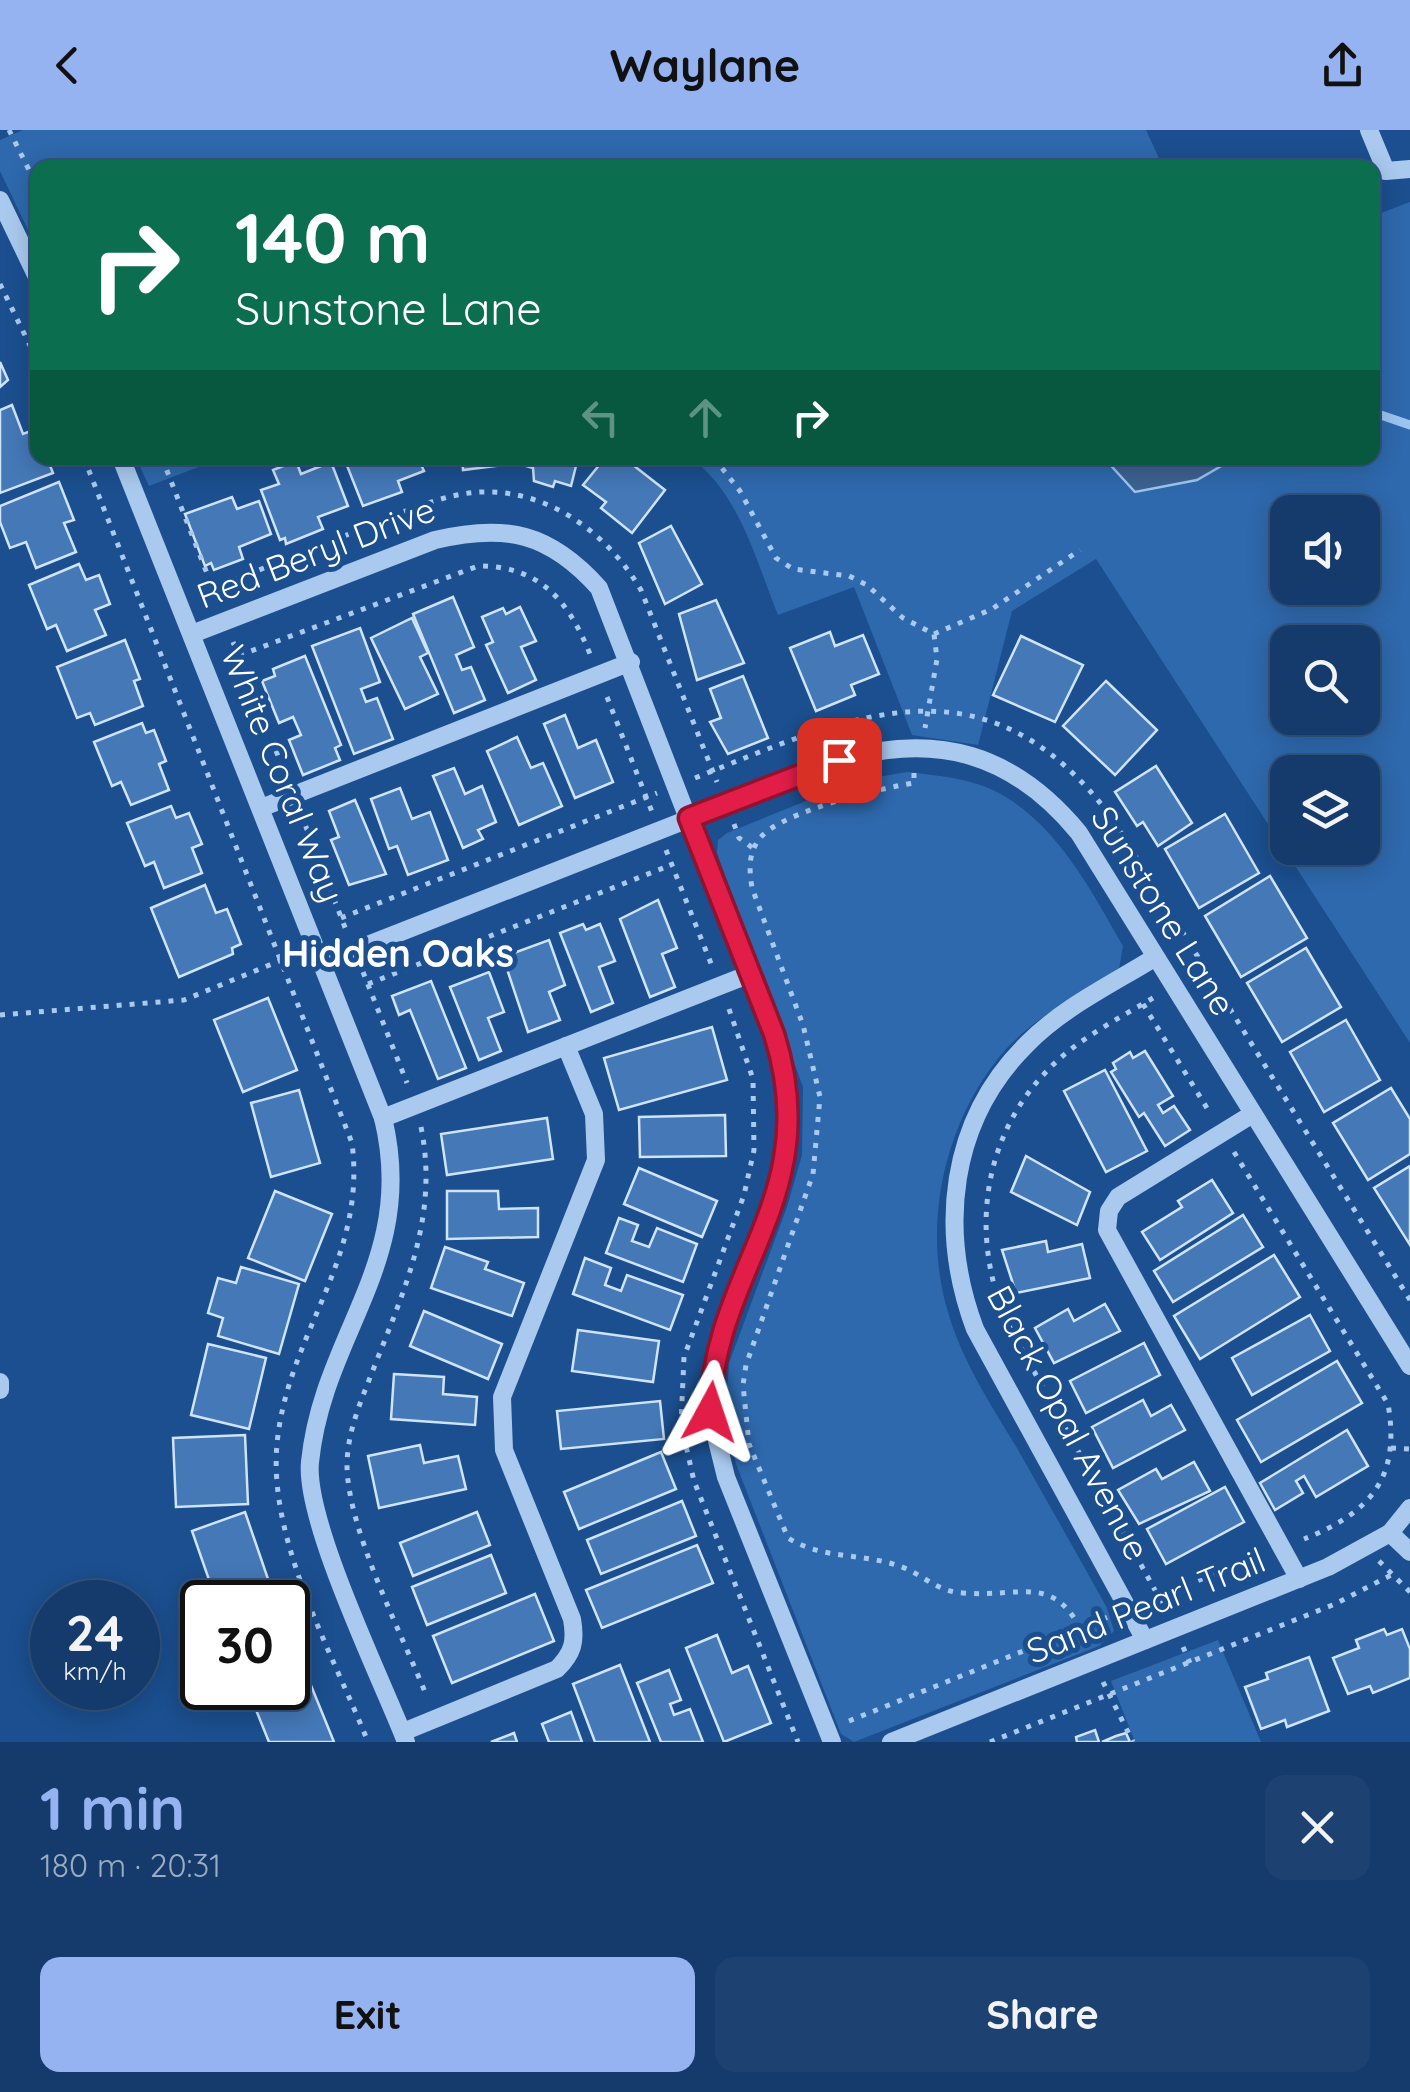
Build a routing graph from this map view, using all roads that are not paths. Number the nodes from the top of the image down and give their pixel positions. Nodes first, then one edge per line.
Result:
1 (1369, 130) edge
2 (1410, 168) edge
3 (0, 200) edge
4 (30, 262) edge
5 (124, 465) edge
6 (192, 634) junction
7 (631, 662) junction
8 (261, 808) junction
9 (689, 818) junction
10 (319, 954) junction
11 (1154, 958) junction
12 (750, 974) junction
13 (566, 1046) junction
14 (1251, 1115) junction
15 (383, 1118) junction
16 (1410, 1366) edge
17 (1410, 1508) edge
18 (1390, 1533) junction
19 (1406, 1561) edge
20 (1299, 1579) junction
21 (1145, 1640) junction
22 (829, 1736) edge
23 (404, 1737) edge
24 (891, 1742) edge

1 - 2 street
3 - 4 street
5 - 6 street, White Coral Way
6 - 7 street, Red Beryl Drive
6 - 8 street, White Coral Way
7 - 8 street
7 - 9 street, Red Beryl Drive
8 - 10 street, White Coral Way
9 - 10 street, Sunstone Lane
9 - 11 street, Sunstone Lane
9 - 12 street, Red Beryl Drive
10 - 15 street, White Coral Way
11 - 14 street, Sunstone Lane
11 - 21 street, Black Opal Avenue
12 - 13 street
12 - 22 street, Red Beryl Drive
13 - 15 street
13 - 23 street
14 - 16 street, Sunstone Lane
14 - 20 street
15 - 23 street, White Coral Way
17 - 18 street, Sand Pearl Trail
18 - 19 street
18 - 20 street, Sand Pearl Trail
20 - 21 street, Sand Pearl Trail
21 - 24 street, Sand Pearl Trail

